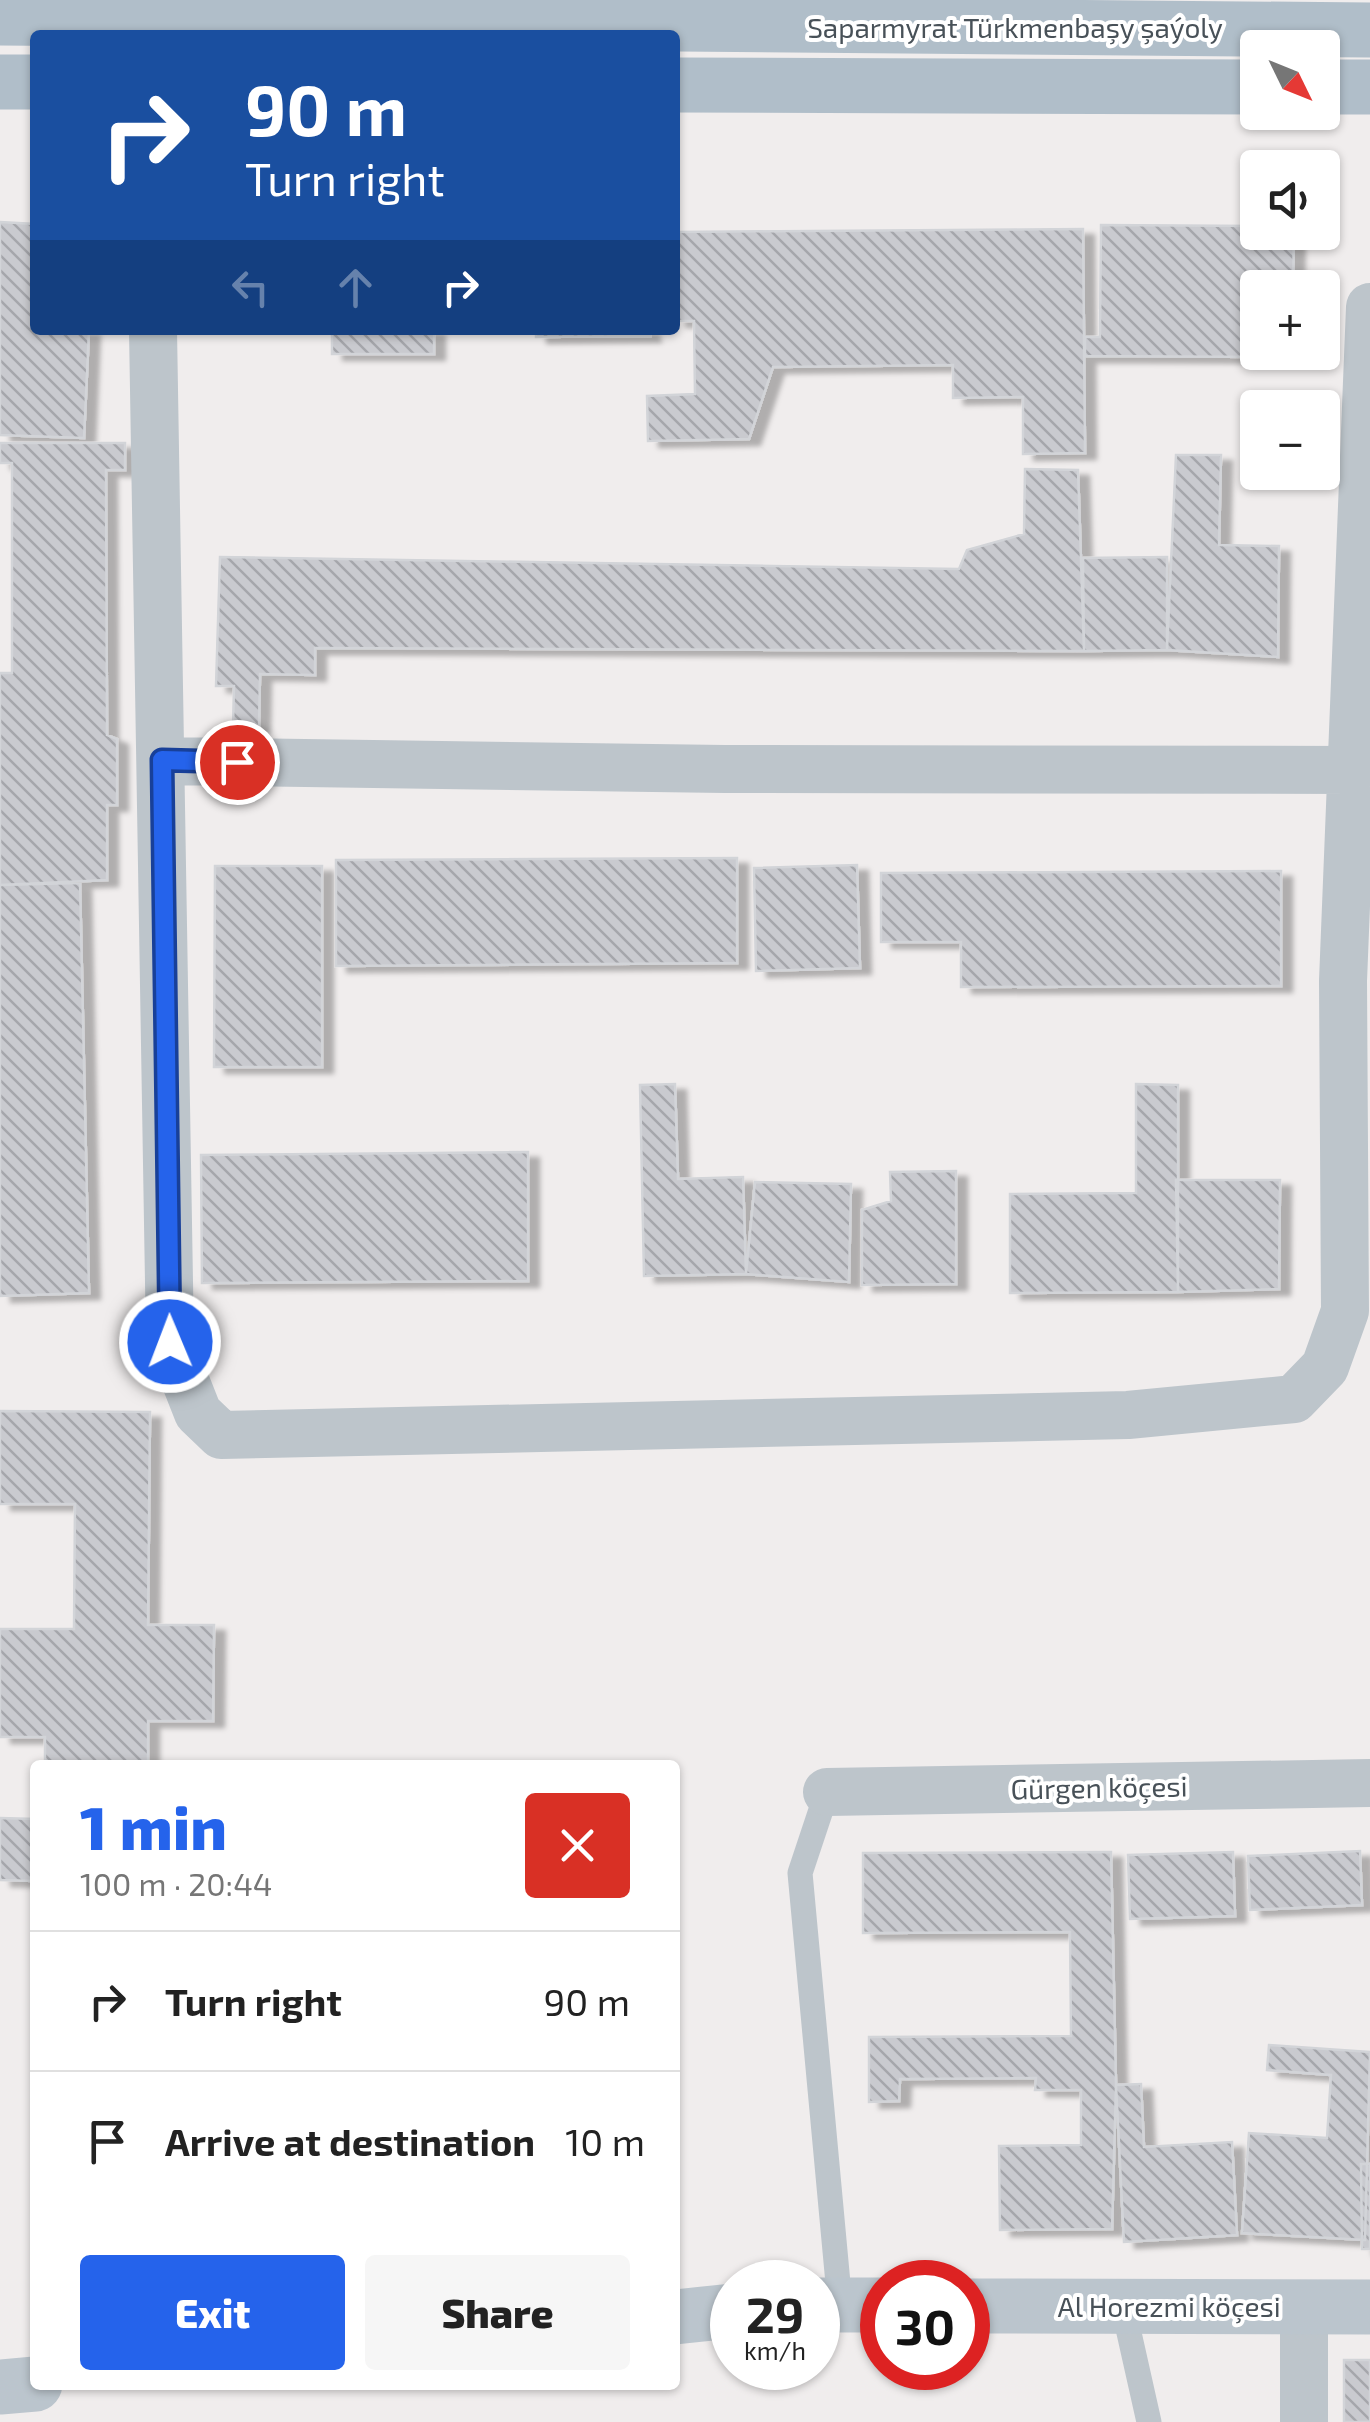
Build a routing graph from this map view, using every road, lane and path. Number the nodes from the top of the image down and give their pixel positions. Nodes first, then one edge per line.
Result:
1 (0, 18) edge
2 (1370, 30) edge
3 (0, 82) edge
4 (30, 82) edge
5 (680, 84) edge
6 (1240, 86) edge
7 (1340, 87) edge
8 (1370, 87) edge
9 (1370, 308) edge
10 (153, 335) edge
11 (162, 760) junction
12 (1352, 770) junction
13 (1370, 1783) edge
14 (827, 1792) joint
15 (846, 2305) edge
16 (990, 2306) edge
17 (1124, 2306) junction
18 (1304, 2307) junction
19 (1370, 2307) edge
20 (710, 2313) edge
21 (680, 2316) edge
22 (30, 2385) edge
23 (0, 2388) edge
24 (1149, 2422) edge
25 (1304, 2422) edge

1 - 2 main road, Saparmyrat Türkmenbaşy şaýoly
3 - 4 main road
5 - 6 main road, Saparmyrat Türkmenbaşy şaýoly
7 - 8 main road
9 - 12 street
10 - 11 street
11 - 12 street
11 - 12 street
13 - 14 street, Gürgen köçesi
14 - 15 lane
16 - 17 street, Al Horezmi köçesi
17 - 18 street, Al Horezmi köçesi
17 - 24 lane
18 - 19 street, Al Horezmi köçesi
18 - 25 street
20 - 21 street
22 - 23 street

